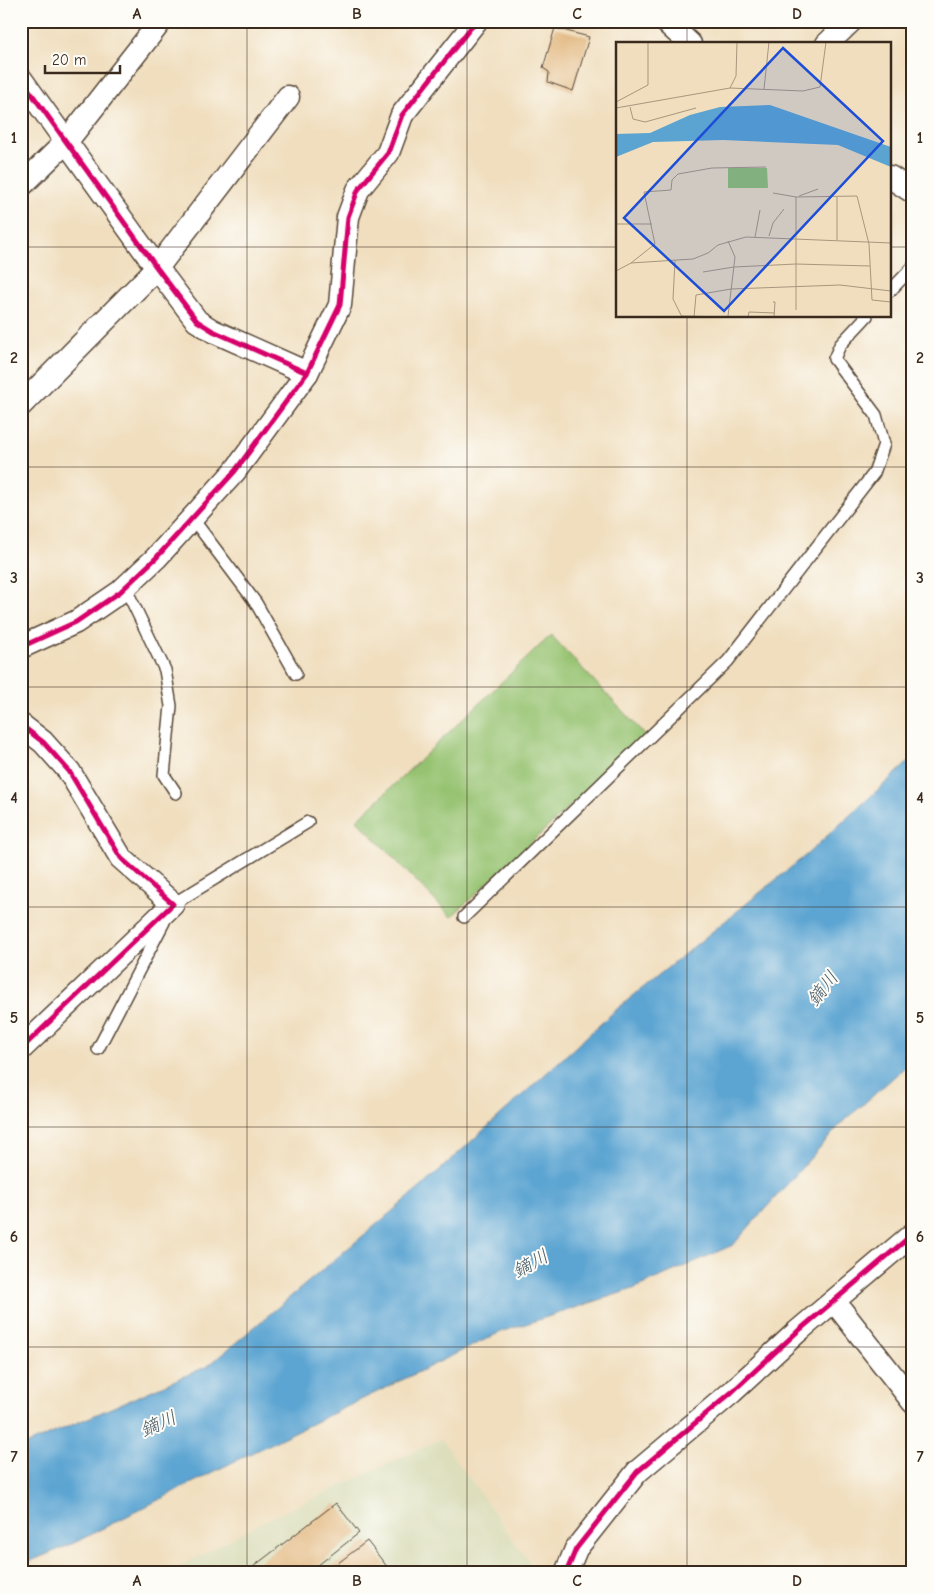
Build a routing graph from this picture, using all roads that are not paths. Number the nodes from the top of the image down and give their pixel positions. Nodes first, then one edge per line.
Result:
1 (161, 21) edge
2 (476, 21) edge
3 (666, 21) edge
4 (852, 21) edge
5 (688, 42) edge
6 (829, 42) edge
7 (21, 79) edge
8 (288, 97) dead end
9 (67, 141) junction
10 (892, 178) edge
11 (21, 186) edge
12 (913, 192) edge
13 (913, 267) edge
14 (157, 268) junction
15 (892, 289) edge
16 (865, 318) edge
17 (307, 373) junction
18 (21, 405) edge
19 (192, 518) junction
20 (125, 586) junction
21 (21, 647) edge
22 (296, 674) dead end
23 (21, 725) edge
24 (176, 793) dead end
25 (308, 822) dead end
26 (173, 904) junction
27 (464, 917) dead end
28 (21, 1049) edge
29 (98, 1049) dead end
30 (913, 1234) edge
31 (834, 1301) junction
32 (913, 1402) edge
33 (566, 1573) edge

1 - 9 street
2 - 17 street
3 - 5 street
4 - 6 street
7 - 9 street
8 - 14 street
9 - 11 street
9 - 14 street
10 - 12 street
13 - 15 lane
14 - 17 street
14 - 18 street
16 - 27 lane
17 - 19 street
19 - 20 street
19 - 22 lane
20 - 21 street
20 - 24 lane
23 - 26 street
25 - 26 lane
26 - 28 street
26 - 29 lane
30 - 31 street
31 - 32 street
31 - 33 street

